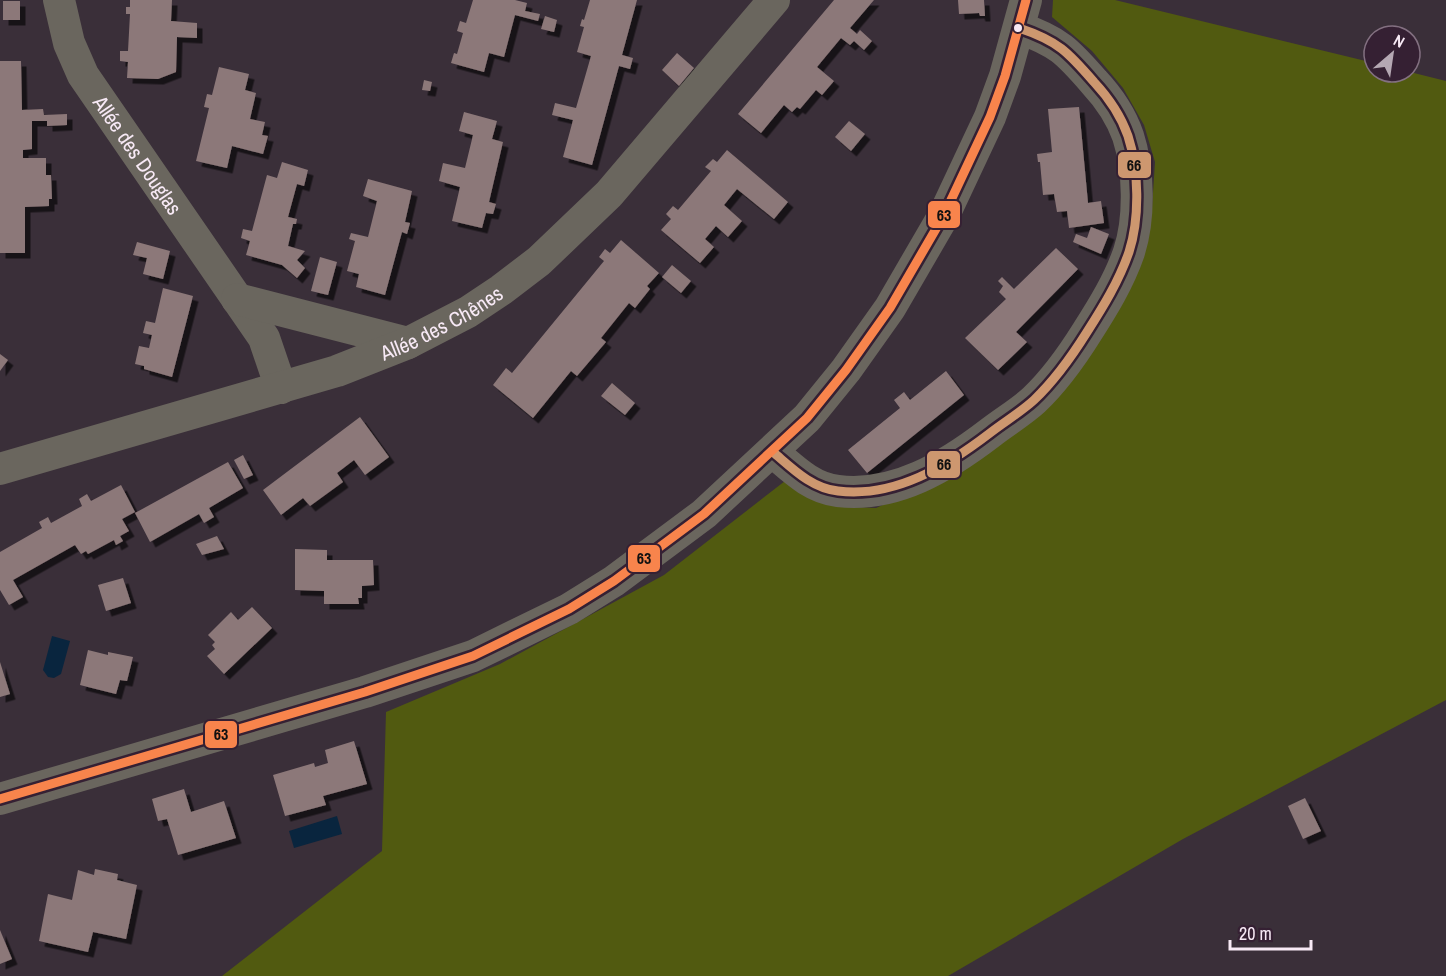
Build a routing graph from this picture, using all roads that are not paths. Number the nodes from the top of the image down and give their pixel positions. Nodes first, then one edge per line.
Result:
1 (59, 0) edge
2 (774, 0) edge
3 (1022, 14) edge
4 (237, 299) junction
5 (408, 343) junction
6 (281, 388) junction
7 (773, 452) junction
8 (0, 469) edge
9 (0, 799) edge

1 - 4 street, Allée des Douglas
2 - 5 street, Allée des Chênes
3 - 7 street
3 - 7 street
4 - 5 street
4 - 6 street, Allée des Douglas
5 - 6 street, Allée des Chênes
6 - 8 street, Allée des Chênes
7 - 9 street

